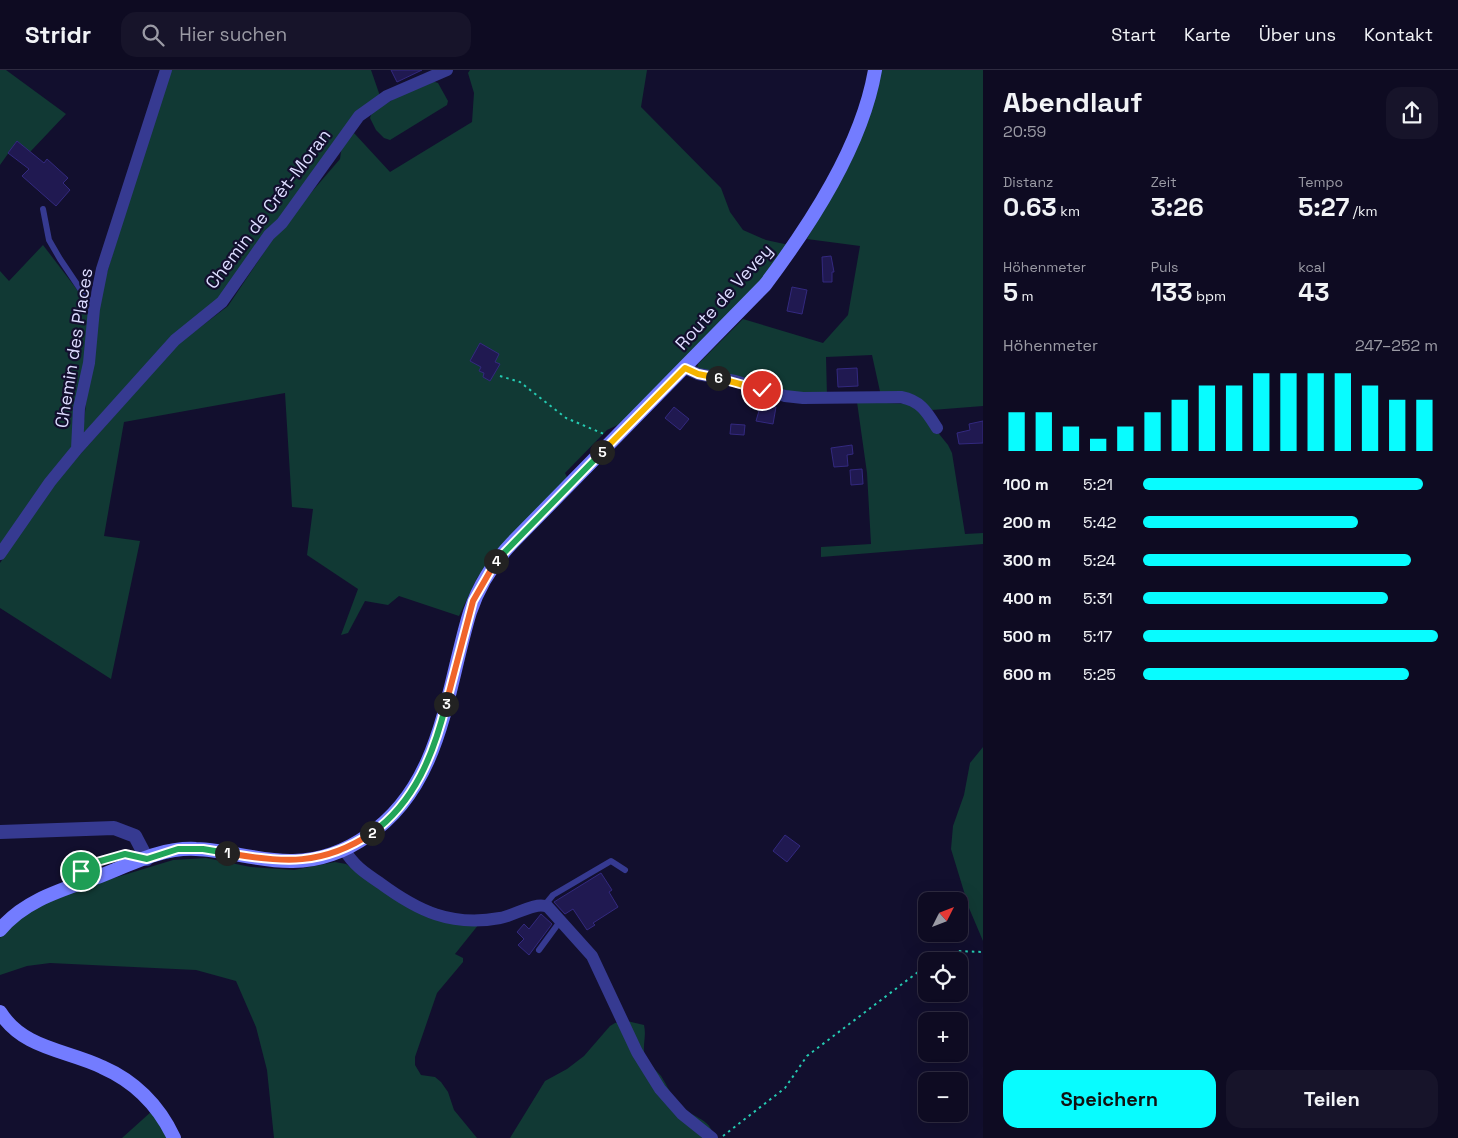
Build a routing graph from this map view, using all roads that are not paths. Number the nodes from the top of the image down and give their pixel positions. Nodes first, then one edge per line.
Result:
1 (166, 70) edge
2 (447, 70) edge
3 (875, 70) edge
4 (42, 209) dead end
5 (94, 309) junction
6 (685, 368) junction
7 (937, 428) dead end
8 (77, 449) junction
9 (0, 554) edge
10 (0, 832) edge
11 (344, 849) junction
12 (147, 859) junction
13 (625, 870) dead end
14 (544, 906) junction
15 (561, 920) junction
16 (0, 930) edge
17 (539, 950) dead end
18 (0, 1012) edge
19 (174, 1138) edge
20 (712, 1138) edge

1 - 5 street, Chemin des Places
2 - 8 street, Chemin de Crêt-Moran
3 - 6 main road, Route de Vevey
4 - 5 lane
5 - 8 street, Chemin des Places
6 - 7 street
6 - 11 main road, Route de Vevey
8 - 9 street, Chemin des Places
10 - 12 street
11 - 12 main road, Route de Vevey
11 - 14 street
12 - 16 main road, Route de Vevey
13 - 14 lane
14 - 15 street
15 - 17 lane
15 - 20 street
18 - 19 main road

